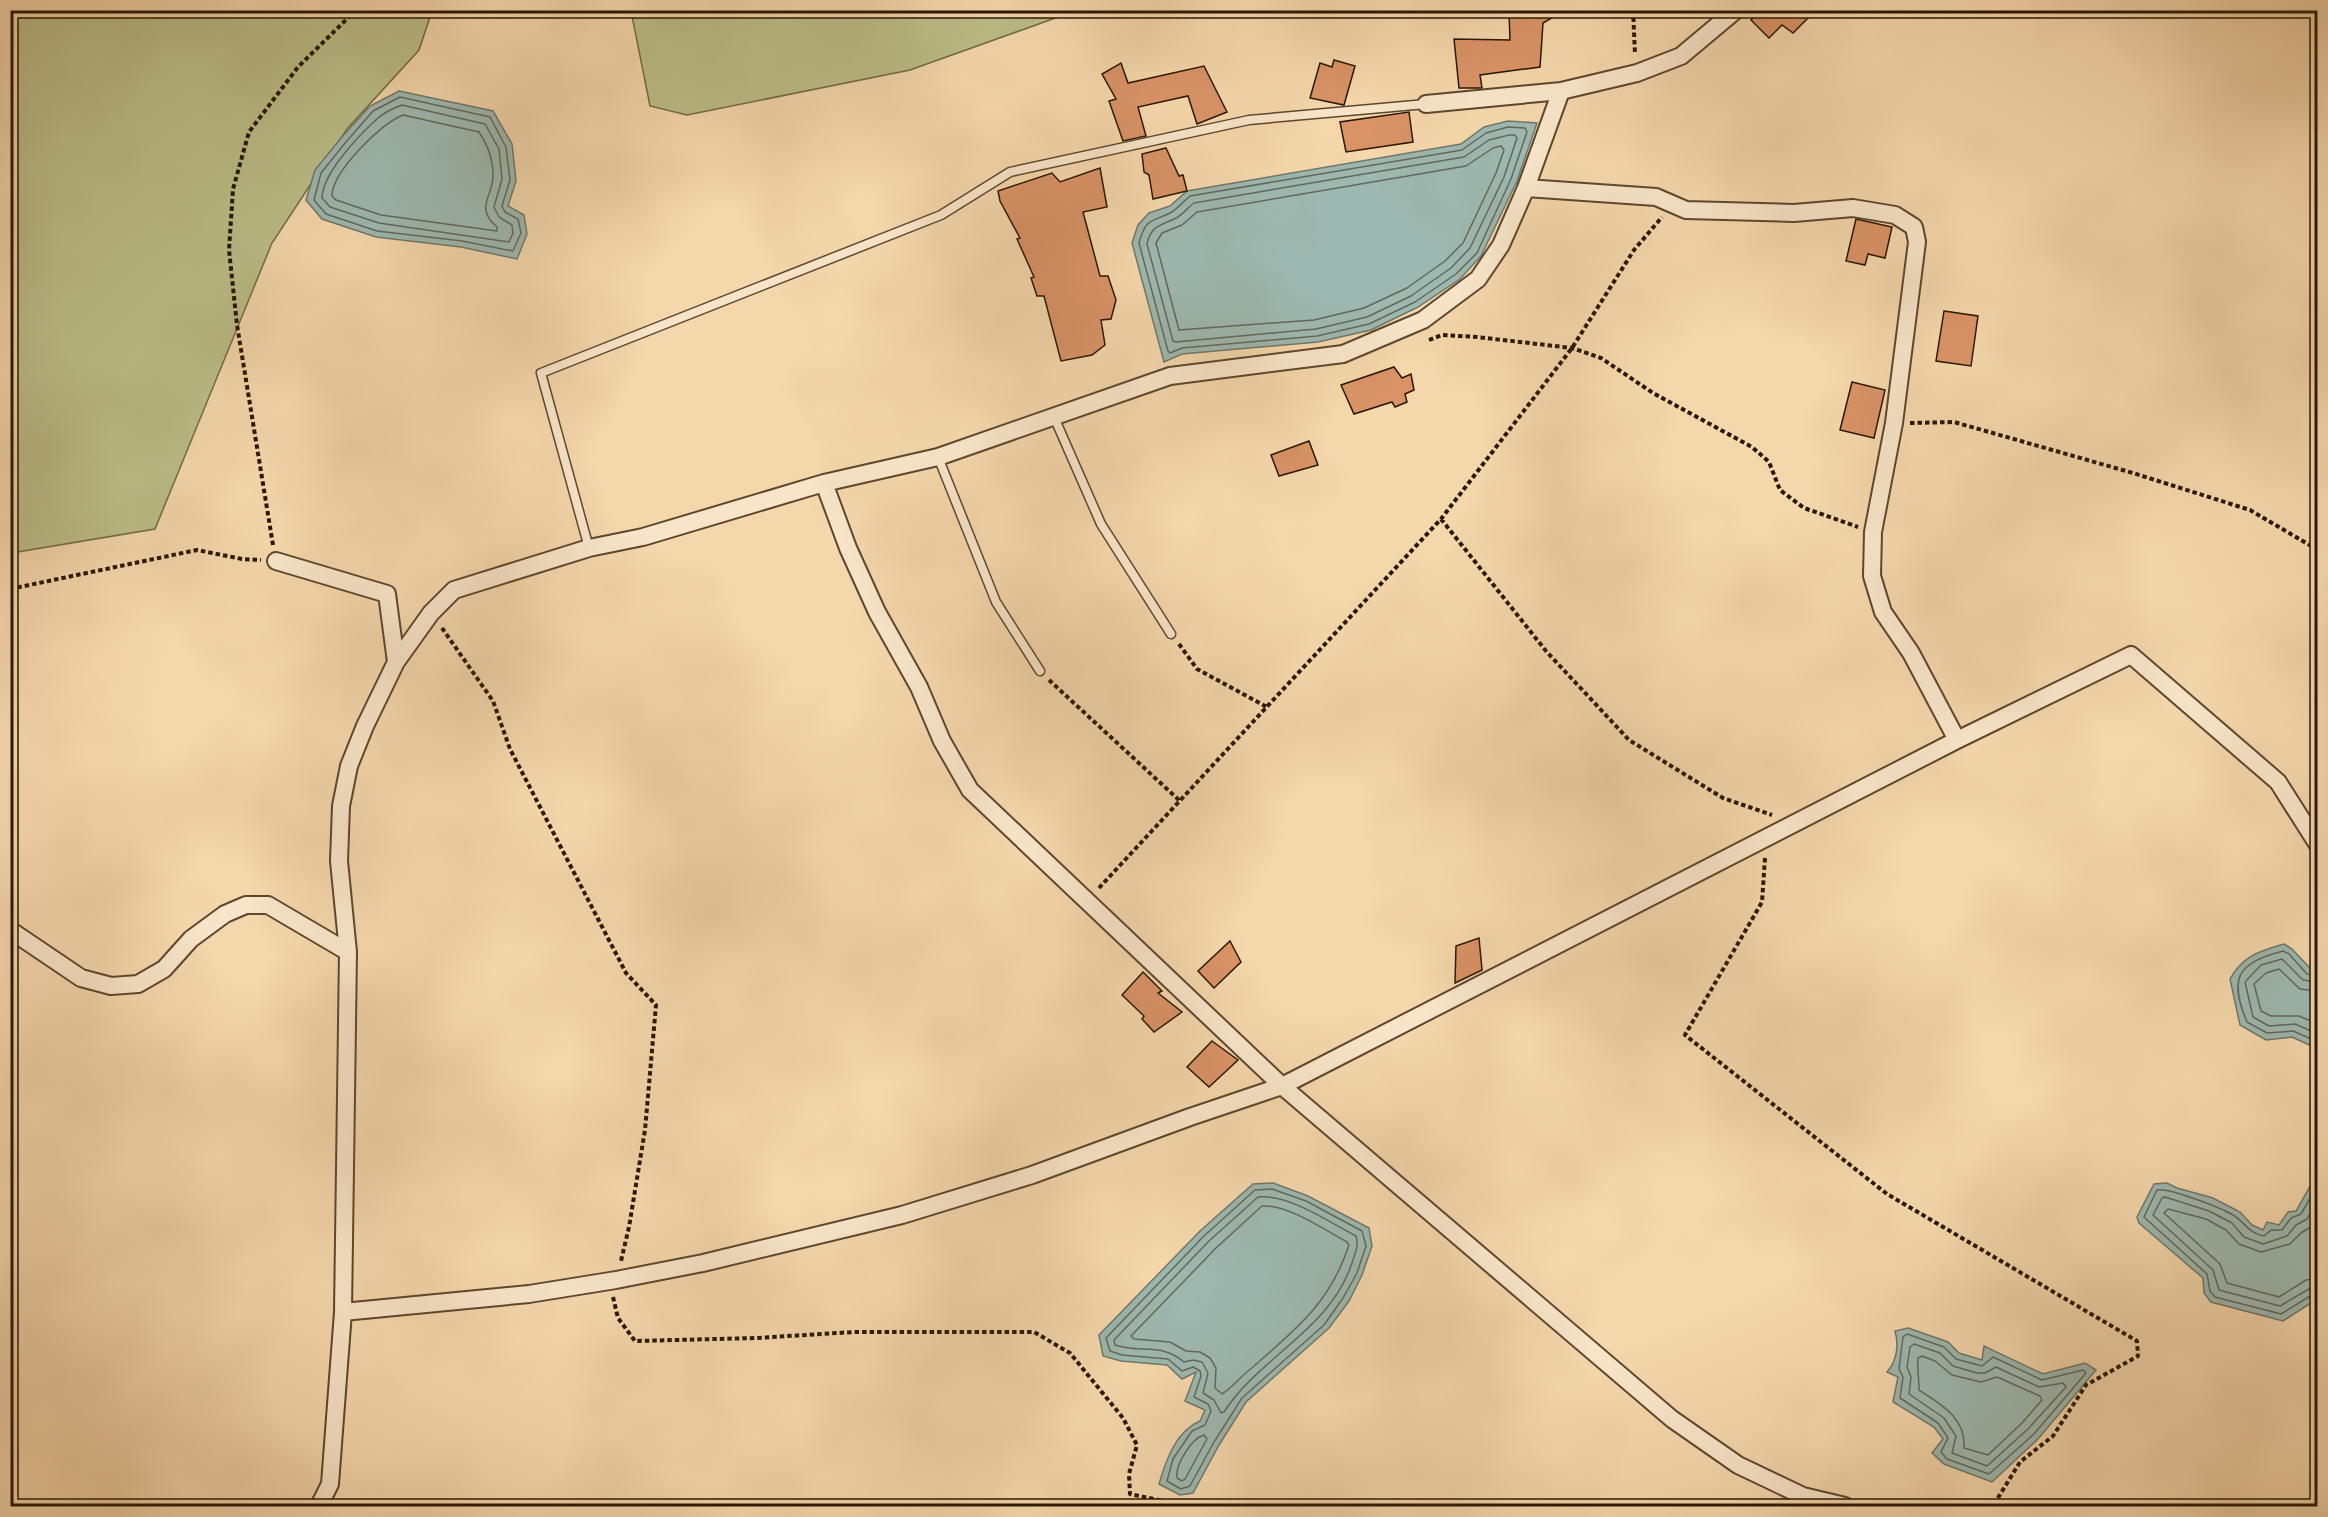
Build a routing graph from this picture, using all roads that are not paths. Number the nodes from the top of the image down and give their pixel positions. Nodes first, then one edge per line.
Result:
1 (1736, 10) edge
2 (1561, 91) junction
3 (1426, 104) joint
4 (1526, 188) junction
5 (1054, 417) junction
6 (938, 457) junction
7 (825, 483) junction
8 (589, 548) junction
9 (276, 561) road end
10 (1172, 634) road end
11 (396, 662) junction
12 (1040, 671) road end
13 (1957, 740) junction
14 (2318, 845) edge
15 (10, 930) edge
16 (348, 952) junction
17 (1282, 1086) junction
18 (343, 1312) junction
19 (319, 1506) edge
20 (1845, 1506) edge

1 - 2 street
2 - 3 street
2 - 4 street
3 - 8 lane
4 - 5 street
4 - 13 street
5 - 6 street
5 - 10 lane
6 - 7 street
6 - 12 lane
7 - 8 street
7 - 17 street
8 - 11 street
9 - 11 street
11 - 16 street
13 - 14 street
13 - 17 street
15 - 16 street
16 - 18 street
17 - 18 street
17 - 20 street
18 - 19 street

